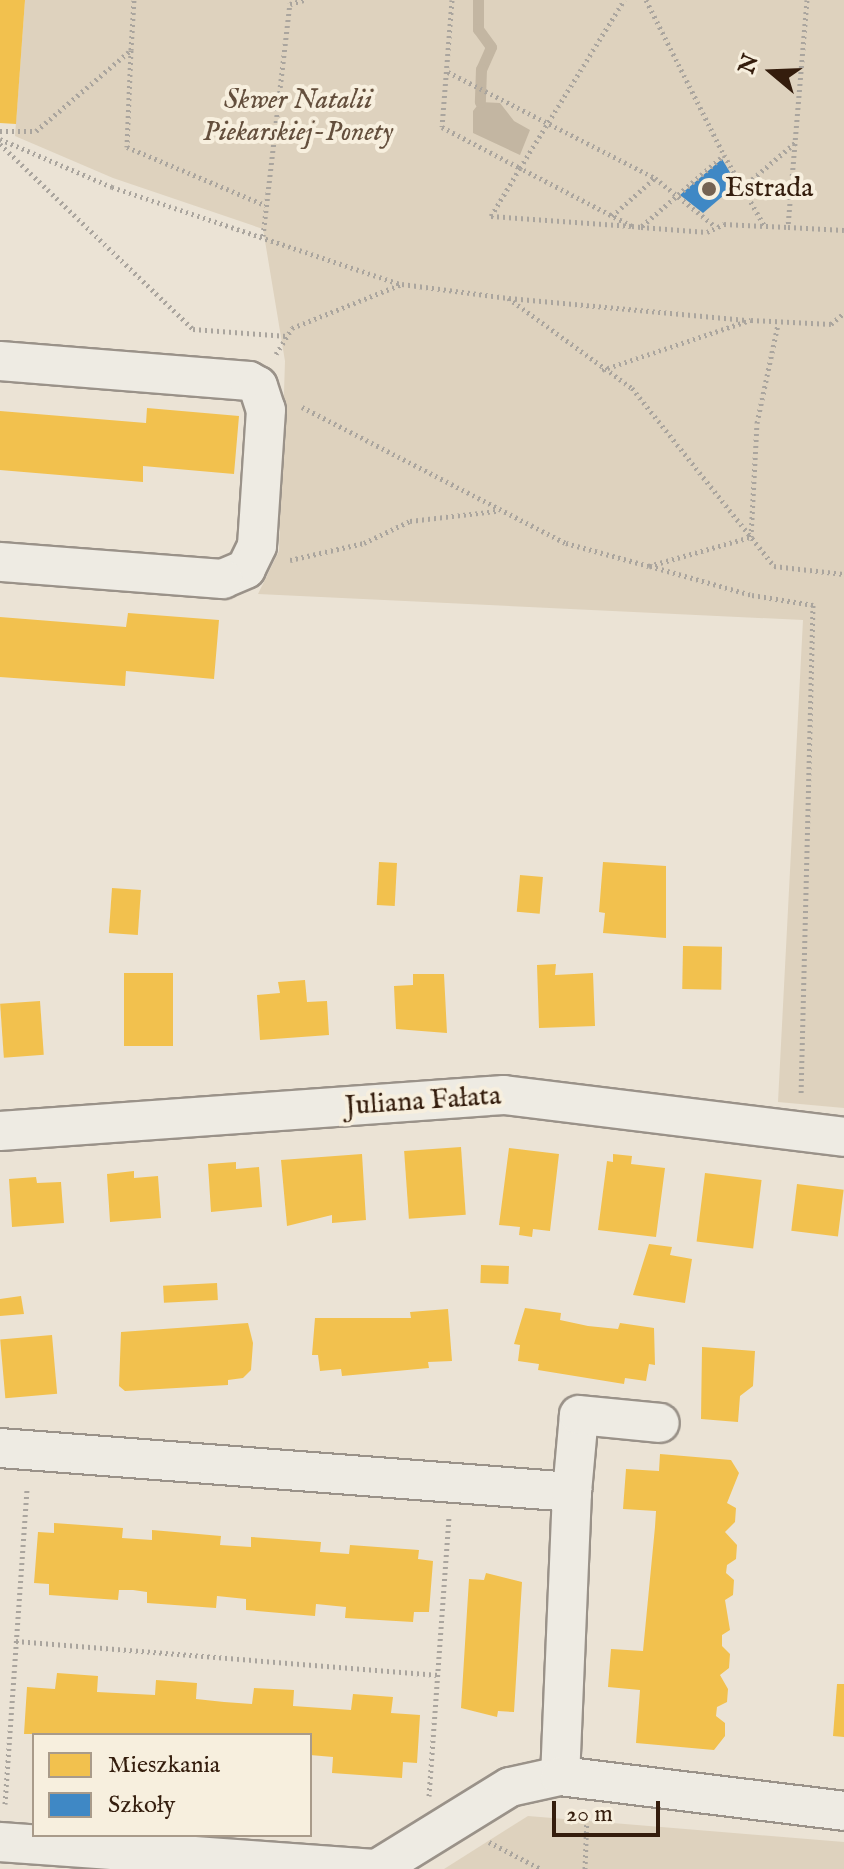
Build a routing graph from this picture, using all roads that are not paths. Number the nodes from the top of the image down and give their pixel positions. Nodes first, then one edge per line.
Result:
1 (0, 361) edge
2 (0, 562) edge
3 (0, 1131) edge
4 (844, 1137) edge
5 (660, 1423) dead end
6 (0, 1448) edge
7 (572, 1492) junction
8 (574, 1778) junction
9 (844, 1811) edge
10 (2, 1830) edge
11 (32, 1833) edge
12 (69, 1837) edge
13 (375, 1869) edge

1 - 2 street
3 - 4 street, Juliana Fałata
5 - 7 street
6 - 7 street
7 - 8 street
8 - 9 street
8 - 13 street
10 - 11 street
12 - 13 street

